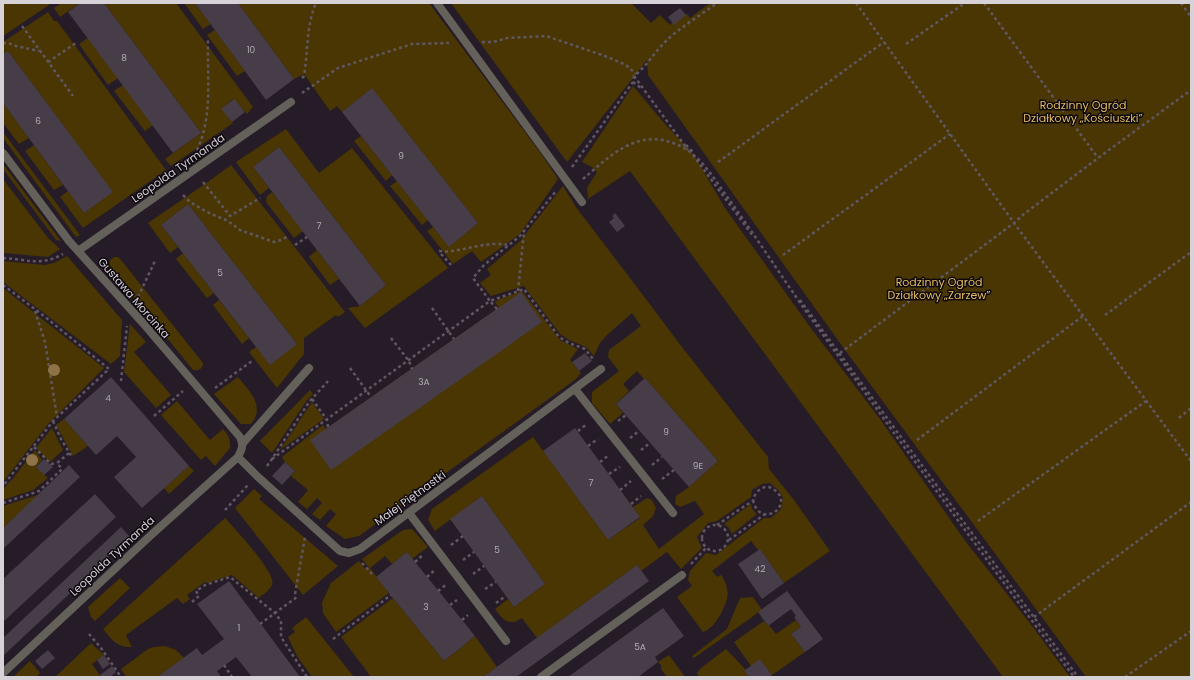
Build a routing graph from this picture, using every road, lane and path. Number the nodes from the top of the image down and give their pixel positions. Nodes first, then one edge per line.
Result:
1 (316, 3) edge
2 (437, 3) edge
3 (717, 3) edge
4 (856, 3) edge
5 (965, 3) edge
6 (984, 3) edge
7 (1181, 3) edge
8 (1191, 17) edge
9 (22, 26) dead end
10 (208, 40) dead end
11 (3, 42) edge
12 (884, 42) junction
13 (76, 43) dead end
14 (906, 44) dead end
15 (40, 51) junction
16 (48, 62) junction
17 (634, 76) junction
18 (302, 78) dead end
19 (633, 82) junction
20 (644, 90) junction
21 (1191, 90) edge
22 (73, 96) dead end
23 (291, 102) dead end
24 (950, 134) junction
25 (689, 151) junction
26 (3, 153) edge
27 (194, 155) dead end
28 (1098, 158) junction
29 (699, 159) junction
30 (718, 162) dead end
31 (564, 178) junction
32 (203, 182) dead end
33 (572, 189) junction
34 (184, 195) dead end
35 (260, 198) dead end
36 (582, 202) dead end
37 (1014, 223) junction
38 (524, 232) junction
39 (289, 236) dead end
40 (307, 237) dead end
41 (295, 245) dead end
42 (508, 245) junction
43 (78, 251) junction
44 (439, 251) dead end
45 (1191, 252) edge
46 (441, 254) dead end
47 (783, 255) dead end
48 (57, 257) dead end
49 (3, 258) edge
50 (451, 265) dead end
51 (777, 269) junction
52 (3, 285) edge
53 (518, 291) junction
54 (490, 300) junction
55 (432, 308) dead end
56 (35, 309) junction
57 (497, 309) dead end
58 (1105, 315) dead end
59 (1083, 316) junction
60 (449, 331) junction
61 (391, 338) dead end
62 (454, 339) dead end
63 (840, 353) junction
64 (409, 361) junction
65 (309, 368) dead end
66 (350, 368) dead end
67 (412, 369) dead end
68 (601, 369) joint
69 (328, 381) dead end
70 (575, 389) junction
71 (366, 391) junction
72 (371, 397) dead end
73 (312, 399) junction
74 (1146, 401) junction
75 (1191, 408) edge
76 (57, 418) junction
77 (1179, 418) dead end
78 (327, 420) junction
79 (53, 421) junction
80 (328, 427) dead end
81 (917, 440) dead end
82 (243, 443) junction
83 (34, 447) junction
84 (69, 452) junction
85 (72, 457) dead end
86 (238, 457) junction
87 (272, 459) junction
88 (1191, 461) edge
89 (57, 464) junction
90 (257, 476) junction
91 (3, 486) edge
92 (753, 500) junction
93 (1191, 502) edge
94 (3, 503) edge
95 (225, 510) dead end
96 (409, 513) junction
97 (673, 513) dead end
98 (765, 514) junction
99 (978, 521) dead end
100 (308, 522) junction
101 (717, 525) junction
102 (729, 540) junction
103 (706, 548) junction
104 (682, 575) joint
105 (295, 594) dead end
106 (391, 595) dead end
107 (297, 597) dead end
108 (192, 602) dead end
109 (275, 613) junction
110 (1034, 617) junction
111 (260, 624) dead end
112 (1191, 631) edge
113 (89, 634) dead end
114 (333, 639) dead end
115 (506, 641) dead end
116 (224, 666) dead end
117 (3, 673) edge
118 (121, 677) edge
119 (232, 677) edge
120 (307, 677) edge
121 (541, 677) edge
122 (1074, 677) edge
123 (1078, 677) edge
124 (1125, 677) edge

1 - 18 path
2 - 31 street
3 - 17 path
4 - 12 path
5 - 14 path
6 - 28 path
7 - 8 path
9 - 15 path
10 - 27 path
11 - 15 path
12 - 24 path
12 - 30 path
13 - 16 path
15 - 16 path
16 - 22 path
17 - 19 path
17 - 20 path
19 - 20 path
19 - 31 path
20 - 25 path
20 - 29 path
21 - 28 path
23 - 43 street, Leopolda Tyrmanda
24 - 37 path
24 - 47 path
25 - 29 path
25 - 33 path
25 - 51 path
26 - 43 street, Gustawa Morcinka
28 - 37 path
29 - 51 path
31 - 33 street
31 - 38 path
32 - 35 path
33 - 36 street
34 - 39 path
37 - 59 path
37 - 63 path
38 - 42 path
38 - 53 path
40 - 41 path
42 - 44 path
42 - 54 path
43 - 82 street, Gustawa Morcinka
45 - 58 path
46 - 50 path
48 - 49 path
51 - 63 path
51 - 122 path
52 - 56 path
53 - 54 path
53 - 68 path
54 - 57 path
54 - 60 path
55 - 60 path
56 - 76 path
56 - 76 path
59 - 74 path
59 - 81 path
60 - 62 path
60 - 64 path
61 - 64 path
63 - 110 path
64 - 67 path
64 - 71 path
65 - 82 street
66 - 71 path
68 - 70 street, Małej Piętnastki
69 - 73 path
70 - 96 street, Małej Piętnastki
70 - 97 street
71 - 72 path
71 - 78 path
73 - 78 path
73 - 87 path
74 - 88 path
74 - 99 path
75 - 77 path
76 - 79 path
78 - 80 path
78 - 87 path
79 - 83 path
79 - 84 path
82 - 86 street
83 - 89 path
83 - 91 path
84 - 85 path
84 - 89 path
86 - 90 street, Małej Piętnastki
86 - 117 street, Leopolda Tyrmanda
87 - 90 path
89 - 94 path
90 - 95 path
90 - 100 street, Małej Piętnastki
92 - 98 path
92 - 98 path
92 - 101 path
93 - 110 path
96 - 100 street, Małej Piętnastki
96 - 115 street
98 - 102 path
100 - 105 path
101 - 102 path
101 - 103 path
102 - 103 path
103 - 104 path
104 - 121 street
106 - 114 path
107 - 109 path
108 - 109 path
109 - 111 path
109 - 120 path
110 - 123 path
112 - 124 path
113 - 118 path
116 - 119 path

